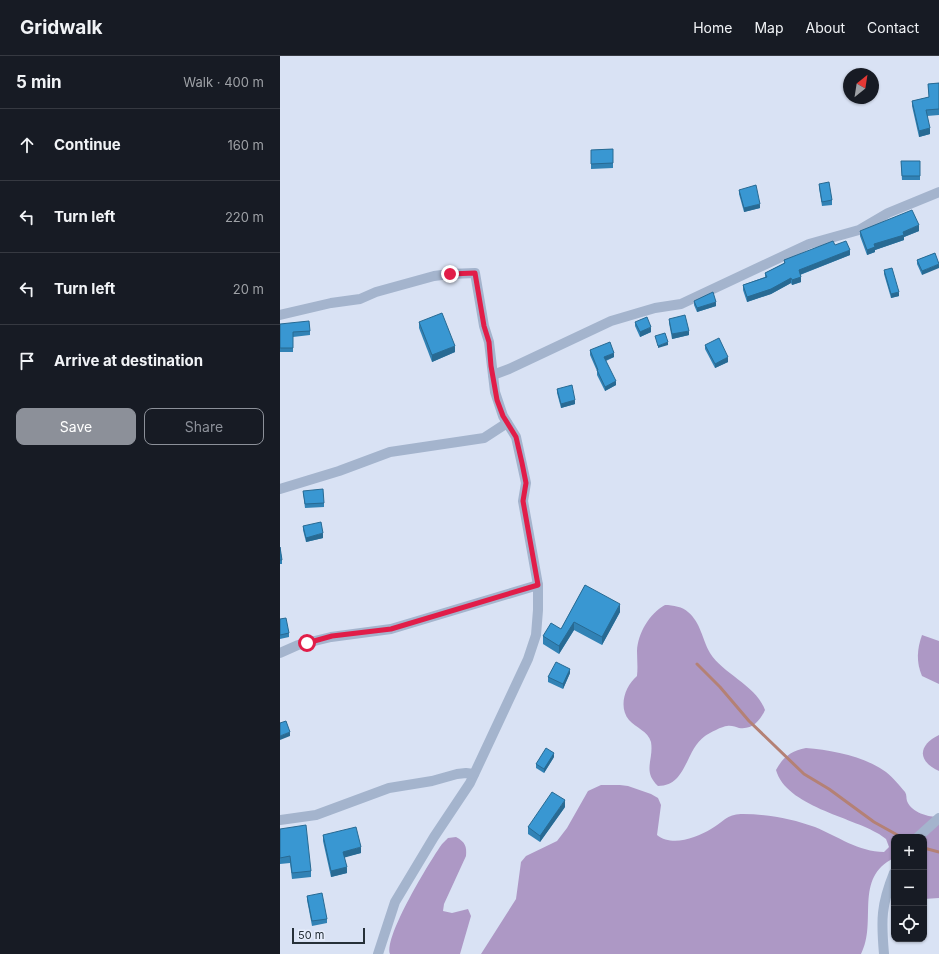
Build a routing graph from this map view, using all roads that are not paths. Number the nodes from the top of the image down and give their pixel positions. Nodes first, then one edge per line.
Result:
1 (939, 192) edge
2 (280, 315) edge
3 (493, 374) junction
4 (507, 423) junction
5 (280, 489) edge
6 (538, 585) junction
7 (280, 653) edge
8 (474, 774) junction
9 (939, 818) edge
10 (280, 820) edge
11 (921, 834) edge
12 (891, 880) edge
13 (378, 954) edge
14 (884, 954) edge

1 - 3 street
2 - 3 street
3 - 4 street
4 - 5 street
4 - 6 street
6 - 7 street
6 - 8 street
8 - 10 street
8 - 13 street
9 - 11 street
12 - 14 street

